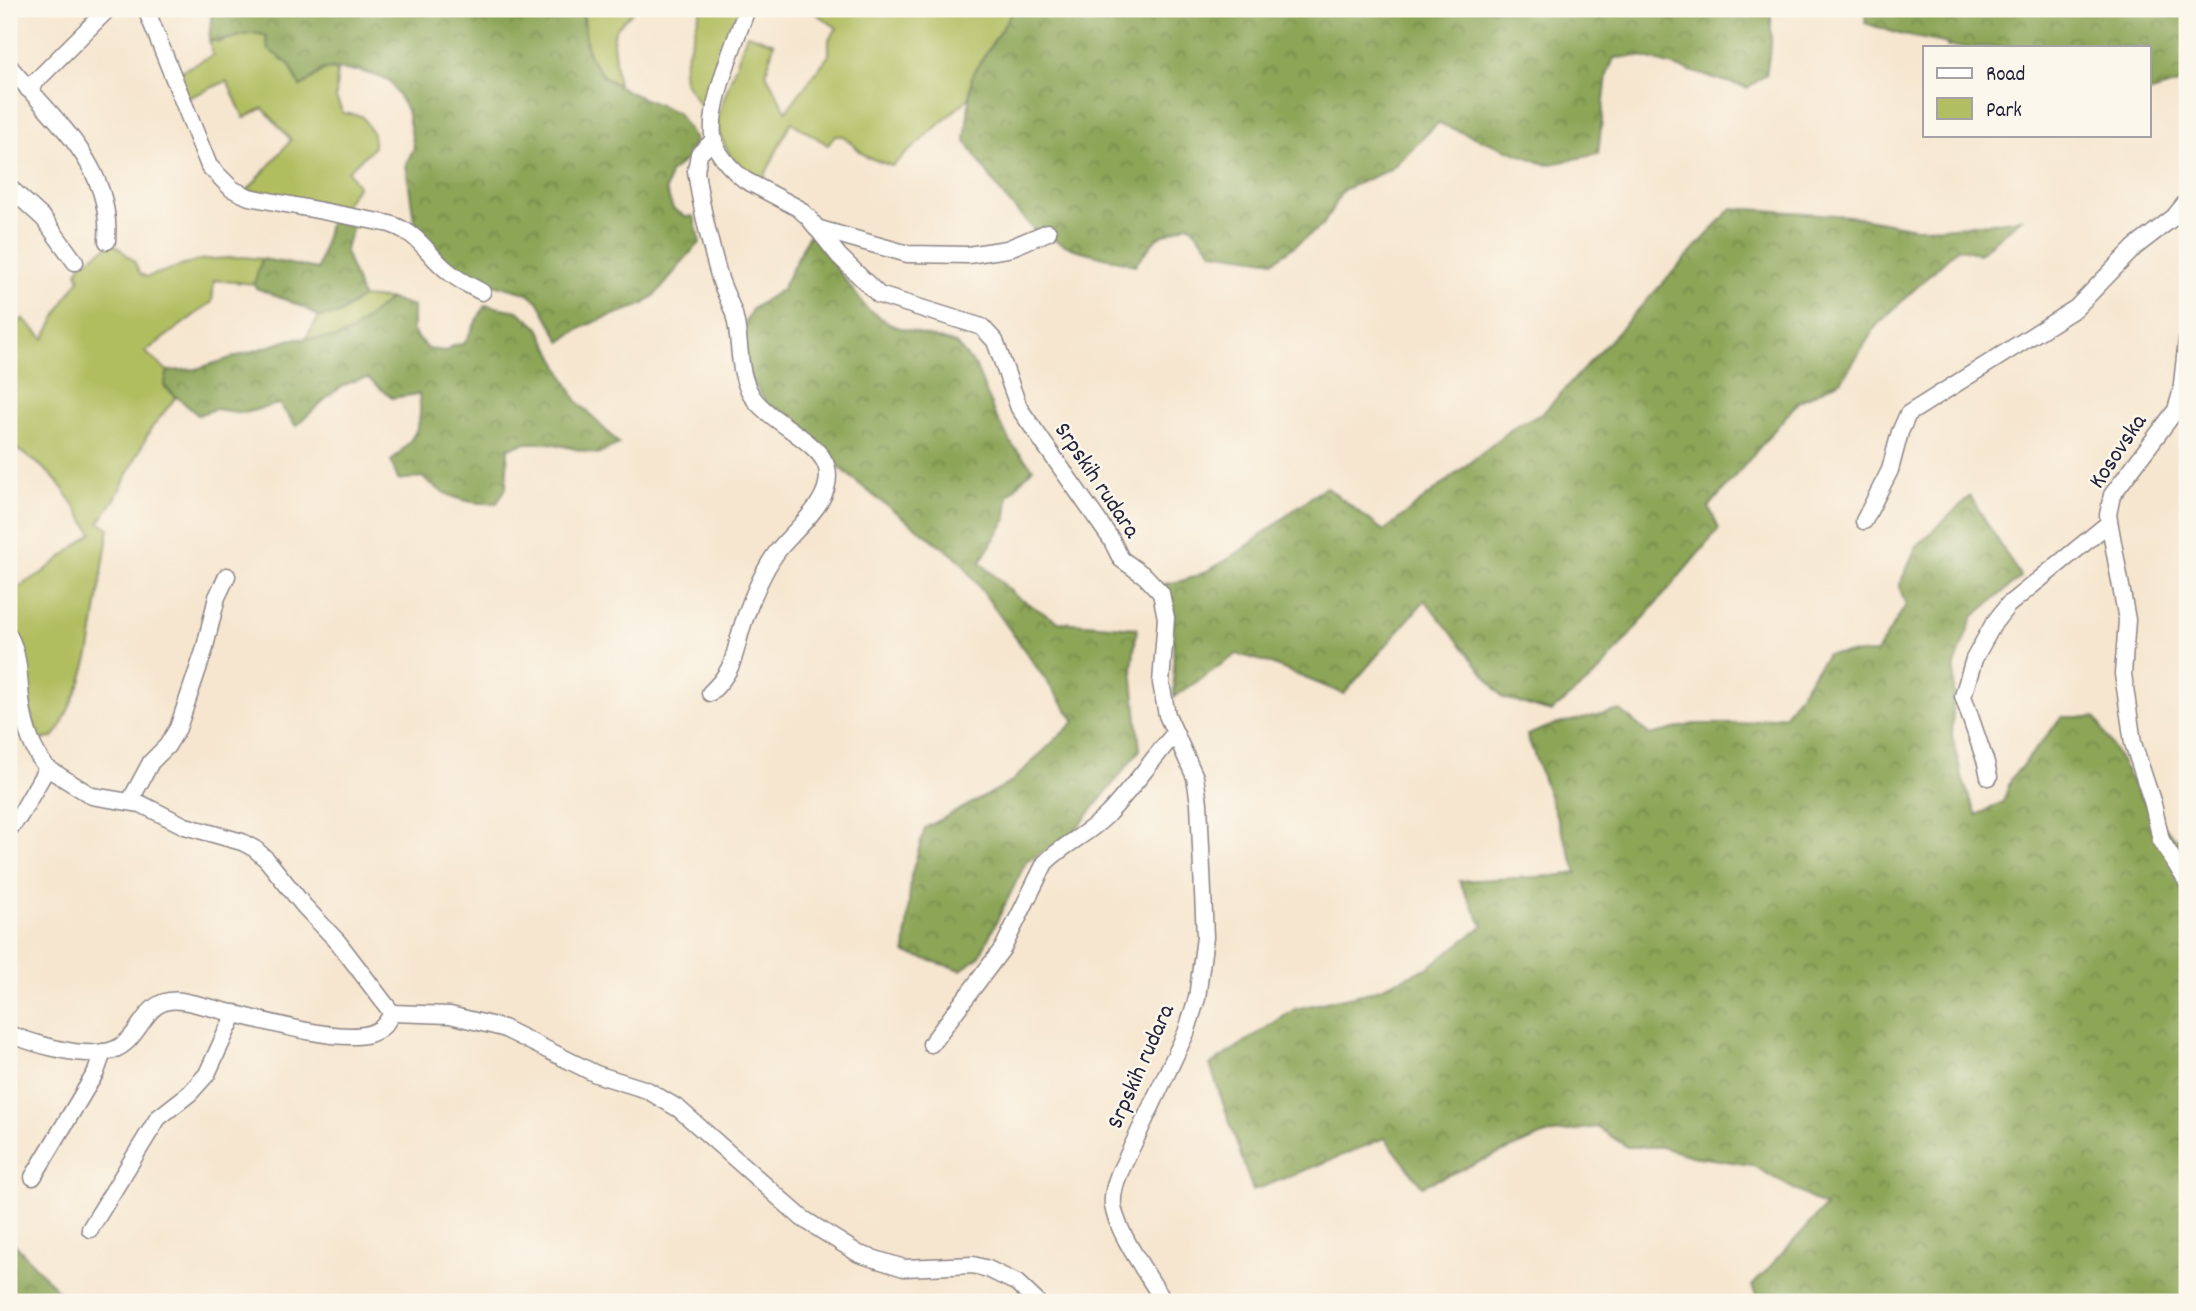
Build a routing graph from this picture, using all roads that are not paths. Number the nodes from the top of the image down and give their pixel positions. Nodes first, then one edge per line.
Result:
1 (108, 9) edge
2 (146, 9) edge
3 (747, 9) edge
4 (9, 66) edge
5 (28, 89) junction
6 (714, 140) junction
7 (9, 187) edge
8 (2187, 201) edge
9 (816, 228) junction
10 (1048, 232) dead end
11 (107, 241) dead end
12 (75, 262) dead end
13 (482, 292) dead end
14 (2187, 339) edge
15 (1864, 521) dead end
16 (2109, 523) junction
17 (227, 576) dead end
18 (9, 636) edge
19 (709, 693) dead end
20 (1175, 733) junction
21 (47, 768) junction
22 (1989, 777) dead end
23 (130, 801) junction
24 (9, 829) edge
25 (2187, 882) edge
26 (235, 1013) junction
27 (392, 1013) junction
28 (9, 1034) edge
29 (931, 1044) dead end
30 (103, 1052) junction
31 (33, 1177) dead end
32 (90, 1229) dead end
33 (1037, 1302) edge
34 (1164, 1302) edge

1 - 5 street
2 - 13 street
3 - 6 street
4 - 5 street
5 - 11 street
6 - 9 street, Srpskih rudara
6 - 19 street
7 - 12 street
8 - 15 street
9 - 10 street
9 - 20 street, Srpskih rudara
14 - 16 street, Kosovska
16 - 22 street
16 - 25 street, Kosovska
17 - 23 street
18 - 21 street
20 - 29 street
20 - 34 street, Srpskih rudara
21 - 23 street
21 - 24 street
23 - 27 street
26 - 27 street
26 - 30 street
26 - 32 street
27 - 33 street
28 - 30 street
30 - 31 street

